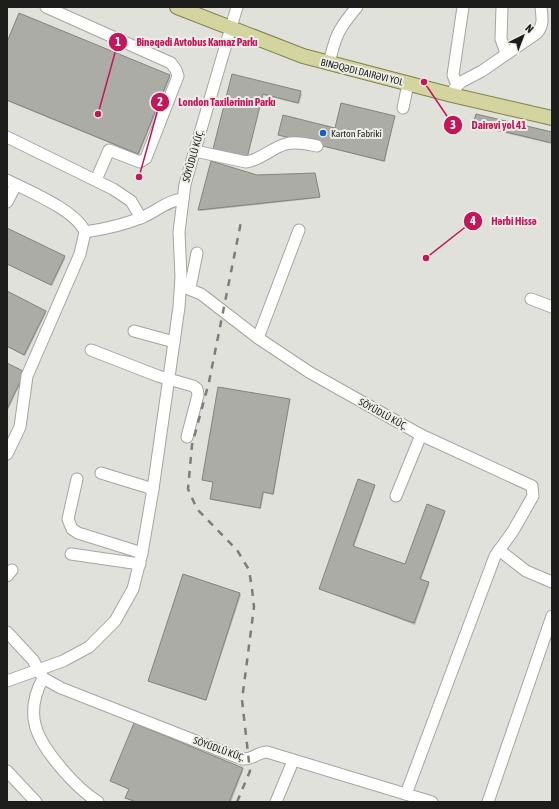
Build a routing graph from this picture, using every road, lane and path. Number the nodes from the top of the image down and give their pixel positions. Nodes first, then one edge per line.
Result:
1 (46, 7) edge
2 (177, 7) edge
3 (237, 7) edge
4 (358, 7) edge
5 (463, 7) edge
6 (502, 7) edge
7 (541, 7) edge
8 (230, 29) junction
9 (506, 53) junction
10 (329, 64) junction
11 (408, 84) junction
12 (455, 90) junction
13 (403, 108) dead end
14 (552, 118) edge
15 (7, 138) edge
16 (317, 146) dead end
17 (194, 151) junction
18 (96, 180) junction
19 (11, 182) edge
20 (183, 199) junction
21 (7, 202) edge
22 (141, 218) junction
23 (299, 230) dead end
24 (85, 232) junction
25 (198, 253) dead end
26 (186, 287) junction
27 (531, 299) dead end
28 (552, 307) edge
29 (134, 331) dead end
30 (258, 338) junction
31 (174, 342) junction
32 (92, 350) dead end
33 (169, 379) junction
34 (421, 435) junction
35 (187, 437) dead end
36 (7, 454) edge
37 (101, 473) dead end
38 (77, 480) dead end
39 (153, 489) junction
40 (396, 496) dead end
41 (499, 550) junction
42 (71, 554) dead end
43 (141, 559) junction
44 (552, 582) edge
45 (552, 616) edge
46 (7, 632) edge
47 (42, 674) junction
48 (7, 681) edge
49 (293, 761) junction
50 (7, 771) edge
51 (406, 794) junction
52 (36, 802) edge
53 (98, 802) edge
54 (276, 802) edge
55 (432, 802) edge
56 (488, 802) edge

1 - 18 street
2 - 8 main road, BINƏQƏDI DAIRƏVI YOL
3 - 8 street, SÖYÜDLÜ KÜÇ.
4 - 10 street
5 - 12 street
6 - 9 street
7 - 9 street
8 - 10 main road, BINƏQƏDI DAIRƏVI YOL
8 - 17 street, SÖYÜDLÜ KÜÇ.
9 - 12 street
10 - 11 main road, BINƏQƏDI DAIRƏVI YOL
11 - 12 main road, BINƏQƏDI DAIRƏVI YOL
11 - 13 street
12 - 14 main road, BINƏQƏDI DAIRƏVI YOL
15 - 18 street
16 - 17 street
17 - 20 street, SÖYÜDLÜ KÜÇ.
18 - 22 street
19 - 21 street
19 - 24 street
20 - 22 street
20 - 26 street, SÖYÜDLÜ KÜÇ.
22 - 24 street
23 - 30 street
24 - 36 street
25 - 26 street
26 - 30 street, SÖYÜDLÜ KÜÇ.
26 - 31 street, SÖYÜDLÜ KÜÇ.
27 - 28 street
29 - 31 street
30 - 34 street, SÖYÜDLÜ KÜÇ.
31 - 33 street, SÖYÜDLÜ KÜÇ.
32 - 33 street
33 - 35 street
33 - 39 street, SÖYÜDLÜ KÜÇ.
34 - 40 street
34 - 41 street, SÖYÜDLÜ KÜÇ.
37 - 39 street
38 - 43 street
39 - 43 street, SÖYÜDLÜ KÜÇ.
41 - 44 street
41 - 51 street, SÖYÜDLÜ KÜÇ.
42 - 43 street
43 - 47 street, SÖYÜDLÜ KÜÇ.
45 - 56 street
46 - 47 street
47 - 48 street, SÖYÜDLÜ KÜÇ.
47 - 49 street, SÖYÜDLÜ KÜÇ.
47 - 53 street
49 - 51 street, SÖYÜDLÜ KÜÇ.
49 - 54 street
50 - 52 street
51 - 55 street, SÖYÜDLÜ KÜÇ.

